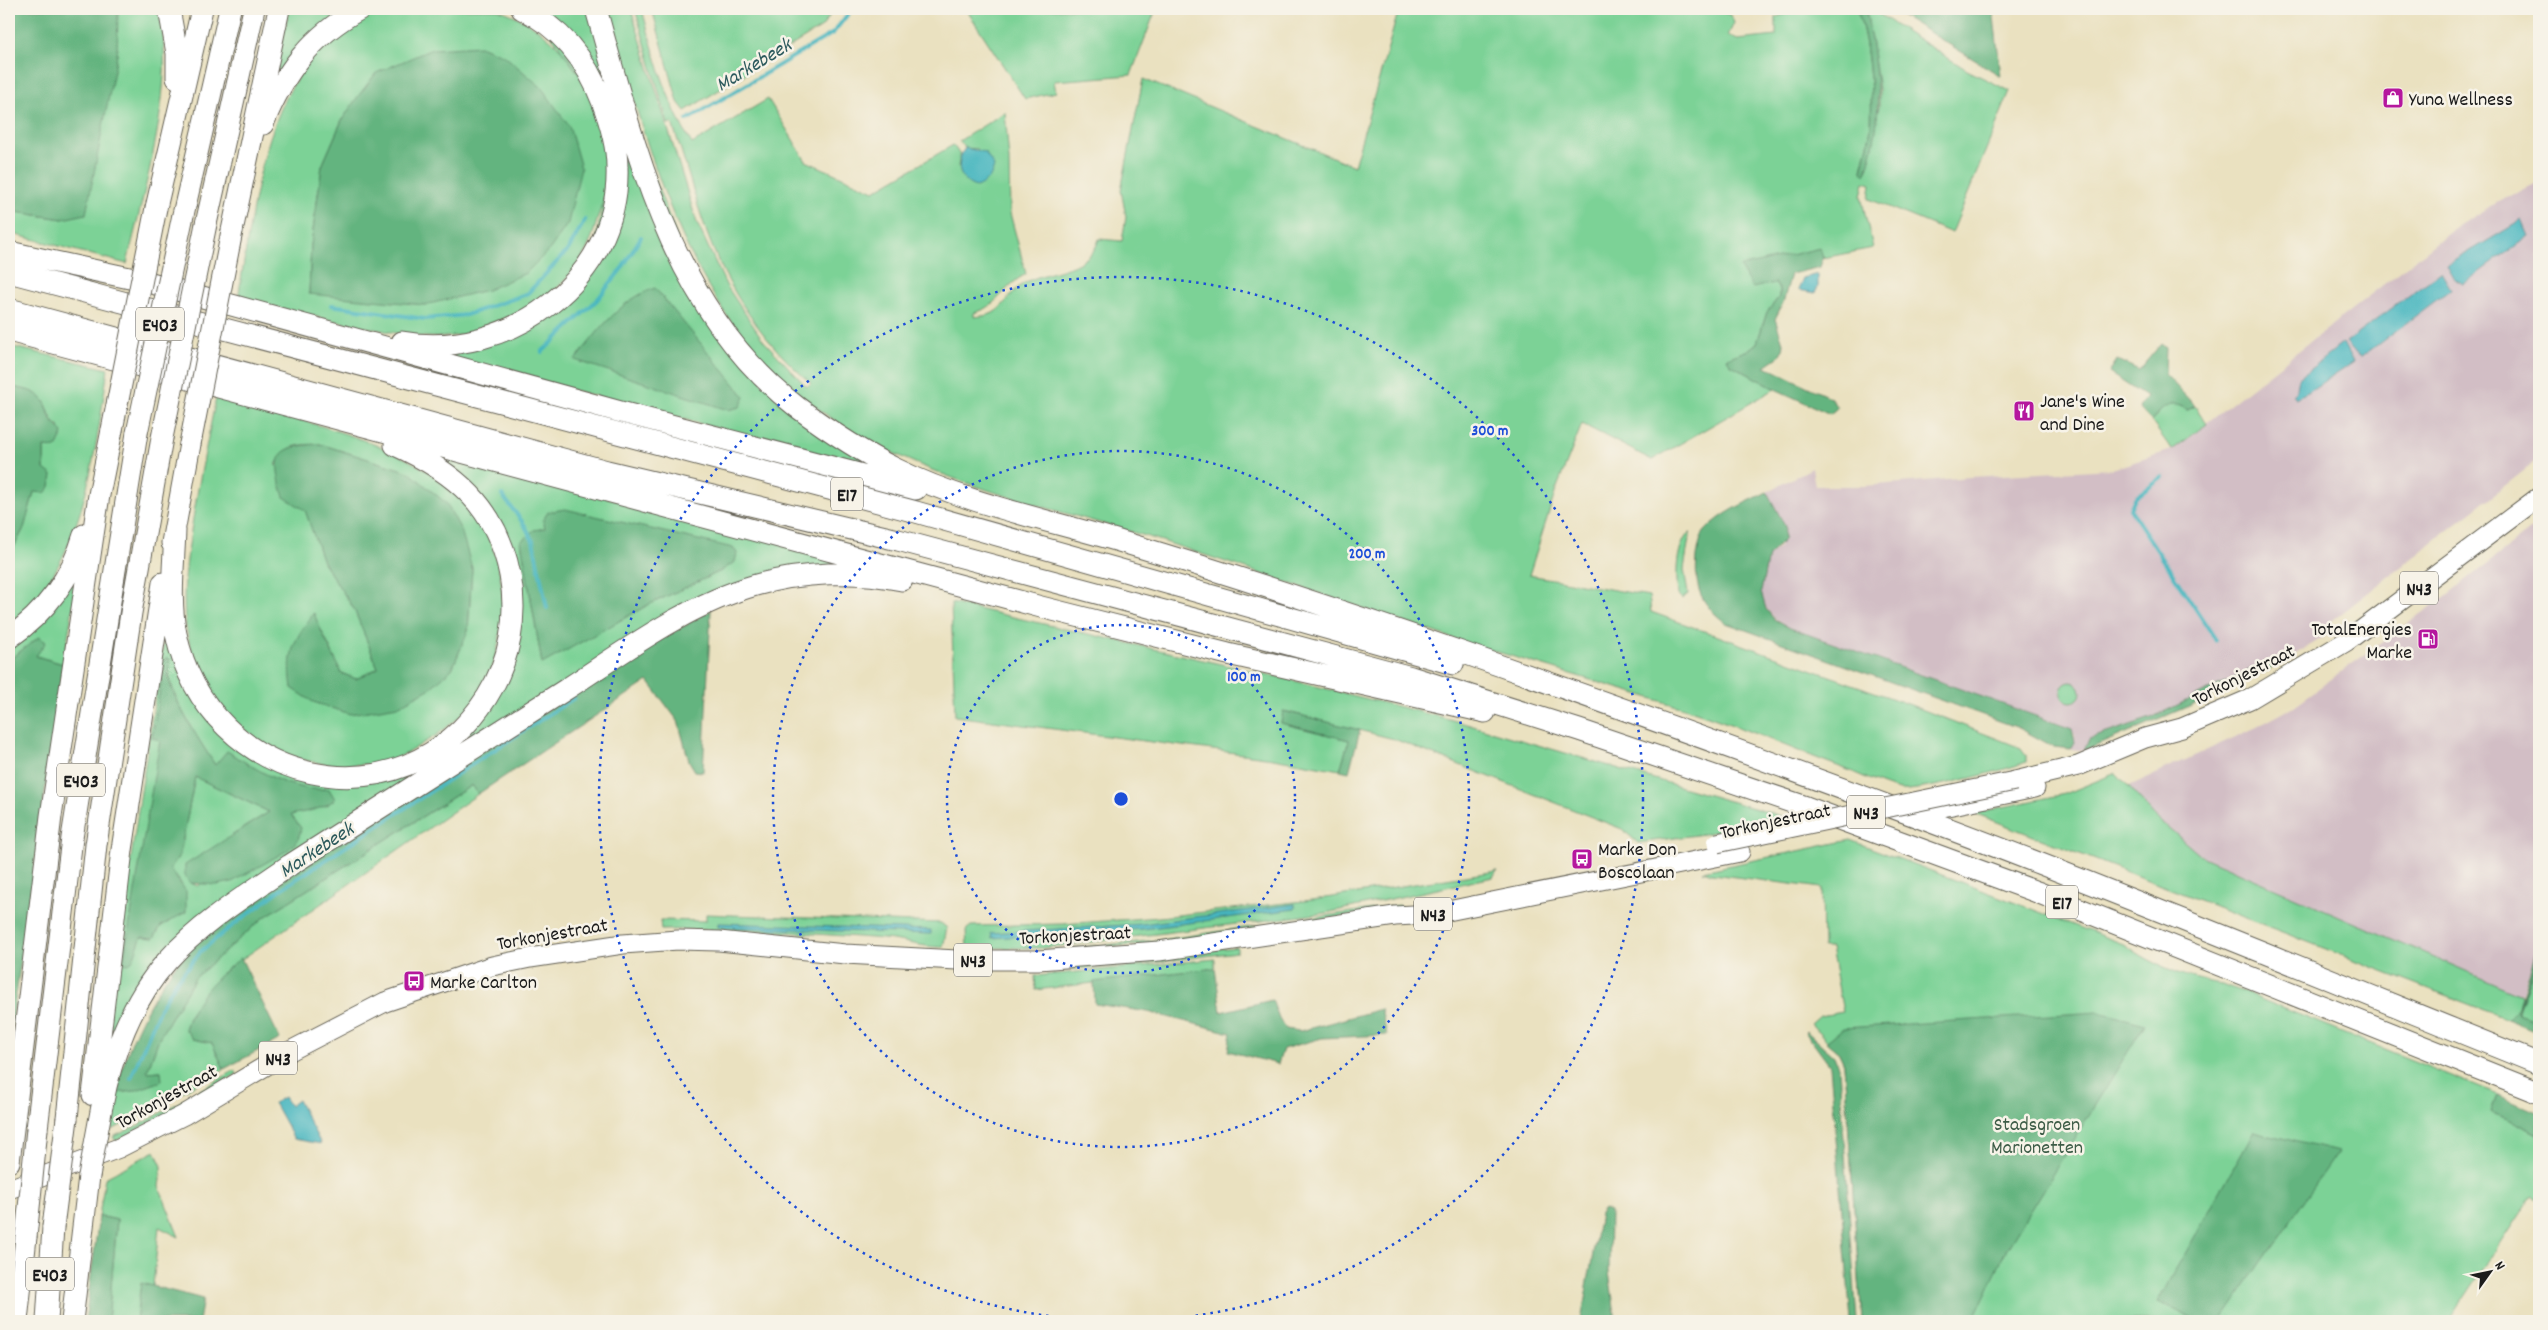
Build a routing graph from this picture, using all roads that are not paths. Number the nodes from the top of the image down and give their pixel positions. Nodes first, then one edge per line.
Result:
1 (169, 9) edge
2 (202, 9) edge
3 (230, 9) edge
4 (254, 9) edge
5 (279, 9) edge
6 (360, 9) edge
7 (522, 9) edge
8 (596, 9) edge
9 (176, 110) junction
10 (248, 156) junction
11 (16, 253) edge
12 (9, 272) edge
13 (9, 309) edge
14 (268, 314) junction
15 (9, 331) edge
16 (9, 336) edge
17 (65, 348) junction
18 (320, 416) junction
19 (99, 495) junction
20 (2539, 497) edge
21 (175, 530) junction
22 (1131, 545) junction
23 (1040, 607) junction
24 (9, 638) edge
25 (2182, 728) junction
26 (1579, 730) junction
27 (1681, 731) junction
28 (1396, 916) junction
29 (2539, 1064) edge
30 (2539, 1093) edge
31 (97, 1108) junction
32 (9, 1162) edge
33 (9, 1189) edge
34 (18, 1321) edge
35 (46, 1321) edge
36 (72, 1321) edge

1 - 9 highway
2 - 9 highway
3 - 34 highway, E403, bridge
4 - 35 highway, E403, bridge
5 - 10 highway
6 - 10 highway
7 - 14 highway
8 - 22 highway
9 - 19 highway, bridge
10 - 21 highway, bridge
11 - 14 highway
12 - 27 highway, E17
13 - 26 highway, E17
14 - 22 highway
15 - 17 highway
16 - 17 highway
17 - 18 highway
18 - 21 highway
18 - 23 highway
19 - 24 highway
19 - 32 highway
20 - 25 main road, Torkonjestraat / N43
21 - 31 highway
22 - 27 highway
23 - 26 highway
23 - 31 highway
25 - 28 main road, Torkonjestraat / N43, bridge
25 - 28 main road, Torkonjestraat / N43
26 - 30 highway, E17
27 - 29 highway, E17
28 - 33 main road, Torkonjestraat / N43
31 - 36 highway, bridge

